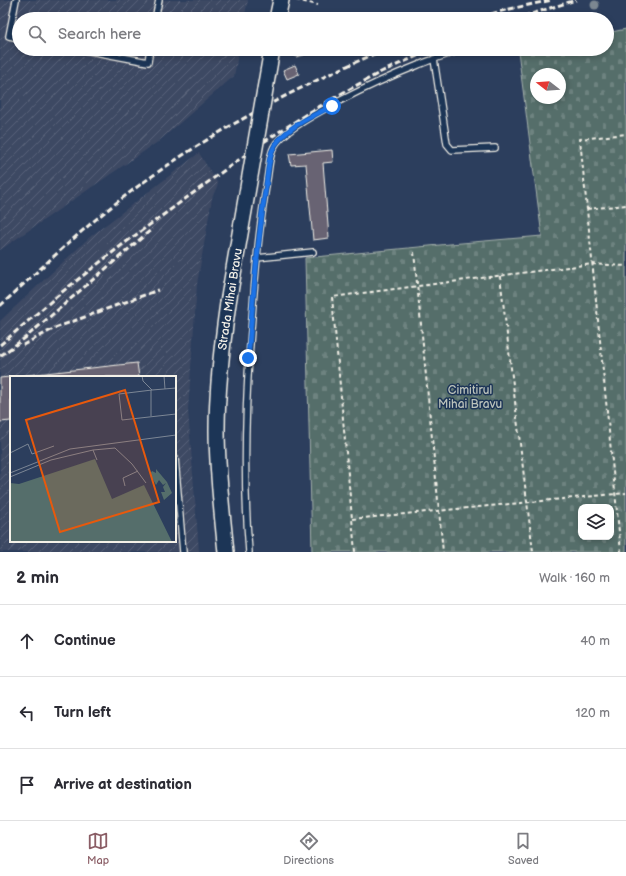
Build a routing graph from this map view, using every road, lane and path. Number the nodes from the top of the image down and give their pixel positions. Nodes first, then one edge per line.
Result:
1 (16, 0) edge
2 (158, 0) edge
3 (280, 0) edge
4 (296, 0) edge
5 (318, 5) dead end
6 (14, 12) edge
7 (156, 12) edge
8 (278, 12) edge
9 (12, 24) edge
10 (12, 36) edge
11 (116, 56) edge
12 (149, 56) edge
13 (271, 56) edge
14 (443, 56) edge
15 (434, 59) junction
16 (626, 134) edge
17 (495, 148) dead end
18 (626, 205) edge
19 (587, 209) junction
20 (313, 252) dead end
21 (414, 252) dead end
22 (257, 258) junction
23 (592, 264) junction
24 (626, 266) edge
25 (500, 276) junction
26 (418, 286) junction
27 (176, 471) edge
28 (626, 493) edge
29 (616, 494) junction
30 (527, 502) junction
31 (439, 511) junction
32 (352, 519) junction
33 (182, 552) edge
34 (226, 552) edge
35 (249, 552) edge
36 (355, 552) edge
37 (443, 552) edge
38 (533, 552) edge
39 (621, 552) edge

1 - 6 lane
2 - 7 lane
3 - 8 main road
4 - 5 path
9 - 10 lane
11 - 12 lane
13 - 34 main road, Strada Mihai Bravu, bridge
14 - 15 lane
15 - 17 lane
15 - 22 lane
16 - 19 path
18 - 19 path
19 - 23 path
20 - 22 lane
21 - 26 path
22 - 35 lane
23 - 24 path
23 - 25 path
23 - 29 path
25 - 26 path
25 - 30 path
26 - 31 path
26 - 32 path
27 - 33 lane
28 - 29 path
29 - 30 path
29 - 39 path
30 - 31 path
30 - 38 path
31 - 32 path
31 - 37 path
32 - 36 path

